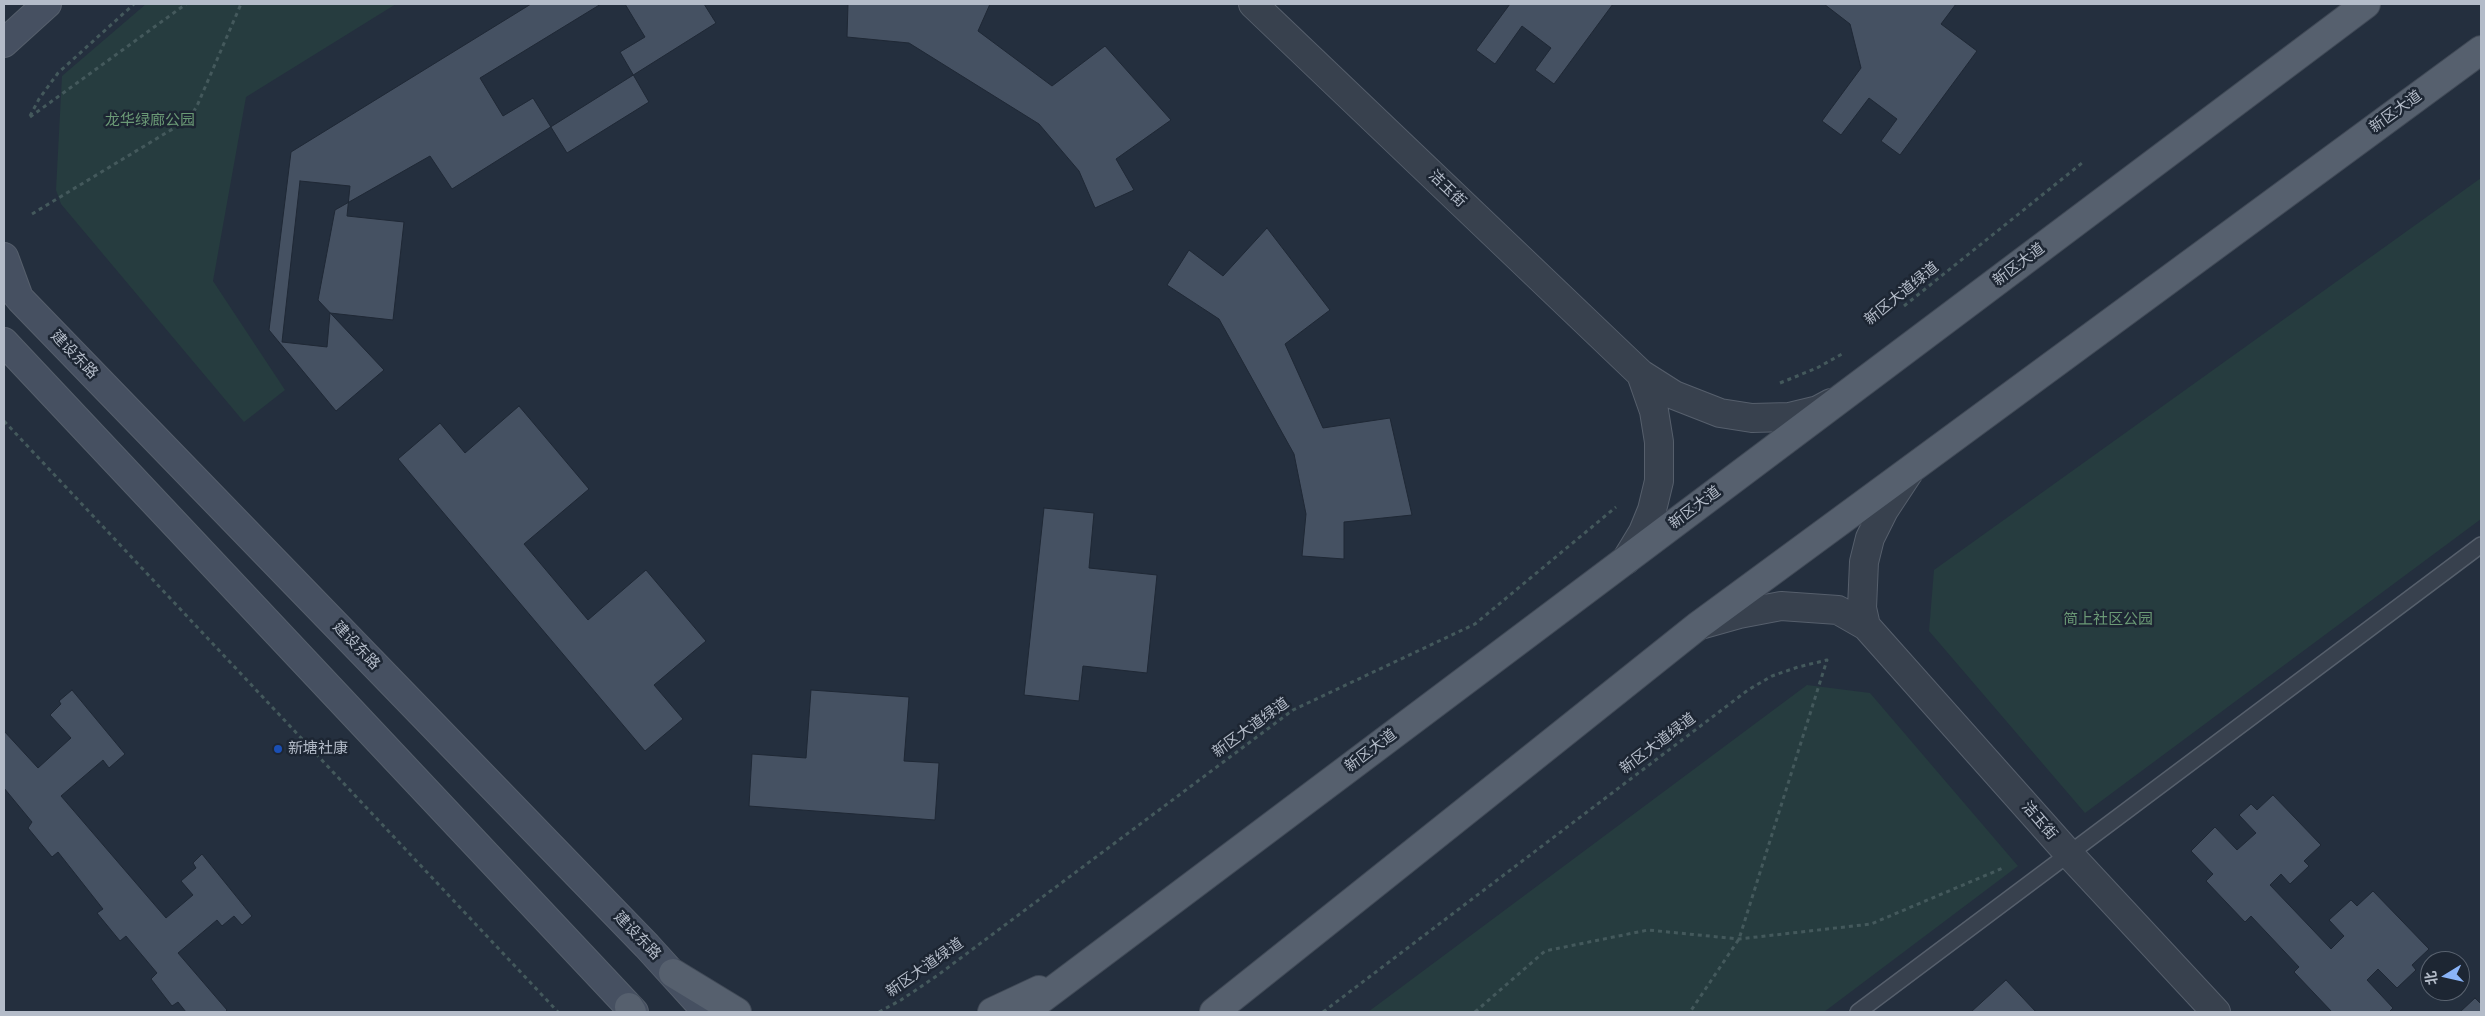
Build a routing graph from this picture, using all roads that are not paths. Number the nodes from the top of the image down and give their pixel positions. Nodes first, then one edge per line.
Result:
1 (47, 4) edge
2 (1253, 4) edge
3 (2366, 4) edge
4 (4, 43) edge
5 (2481, 50) edge
6 (4, 257) edge
7 (12, 289) edge
8 (4, 342) edge
9 (1641, 374) junction
10 (1840, 398) junction
11 (1911, 469) junction
12 (2481, 545) edge
13 (1626, 560) junction
14 (1699, 625) junction
15 (1866, 626) junction
16 (2068, 854) junction
17 (1076, 972) junction
18 (673, 973) junction
19 (632, 1010) edge
20 (707, 1012) edge
21 (737, 1012) edge
22 (992, 1012) edge
23 (1024, 1012) edge
24 (1214, 1012) edge
25 (1858, 1012) edge
26 (2216, 1012) edge

1 - 4 main road
2 - 9 street, 洁玉街
3 - 10 main road, 新区大道
5 - 11 main road, 新区大道
6 - 7 main road
7 - 18 main road, 建设东路
8 - 19 main road
9 - 10 street, 洁玉街
9 - 13 street
10 - 13 main road, 新区大道
11 - 14 main road, 新区大道
11 - 15 street
12 - 16 lane
13 - 17 main road, 新区大道
14 - 15 street, 洁玉街
14 - 24 main road, 新区大道
15 - 16 street, 洁玉街
16 - 25 lane
16 - 26 street, 洁玉街
17 - 22 main road
17 - 23 main road, 新区大道
18 - 20 main road, 建设东路
18 - 21 main road

